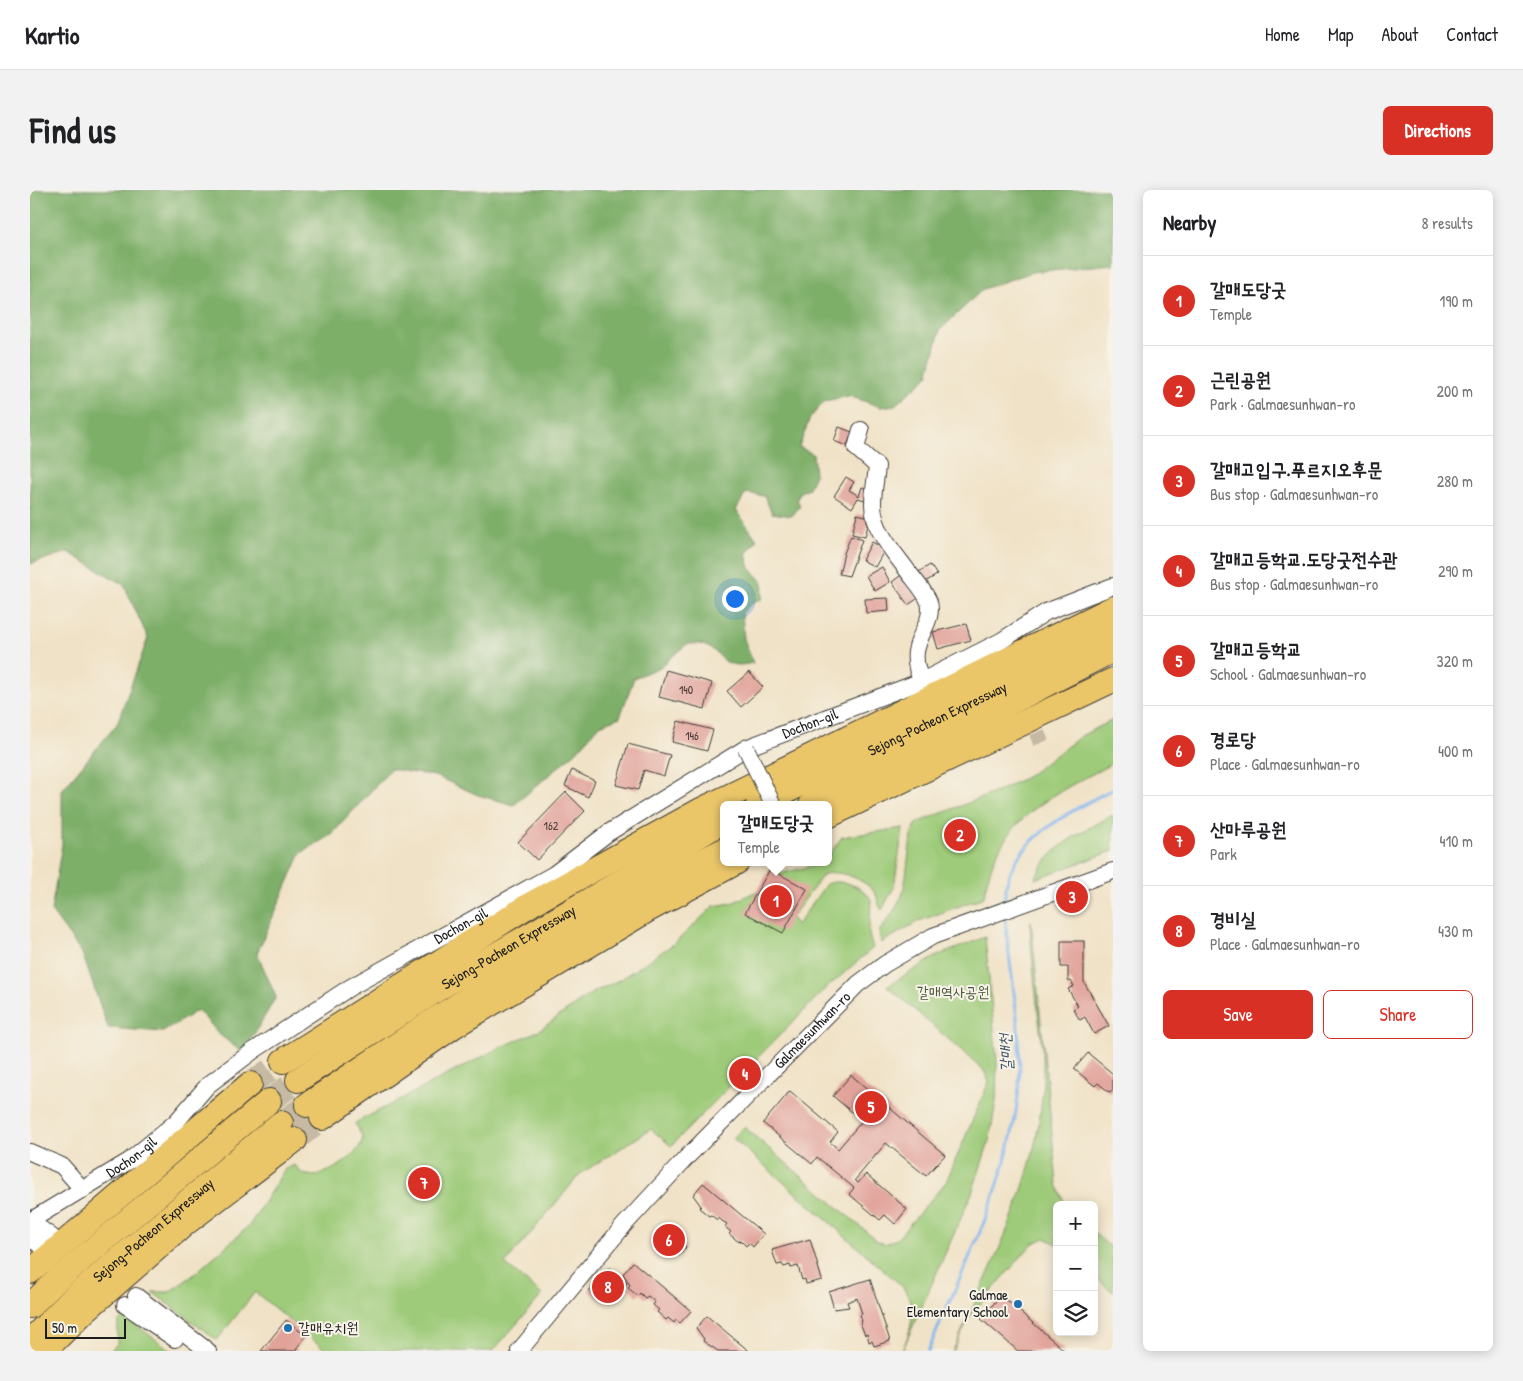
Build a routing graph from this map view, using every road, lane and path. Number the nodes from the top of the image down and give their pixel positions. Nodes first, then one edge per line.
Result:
1 (861, 430) dead end
2 (1113, 586) edge
3 (1113, 608) edge
4 (1113, 629) edge
5 (1113, 650) edge
6 (1113, 680) edge
7 (922, 681) junction
8 (746, 748) junction
9 (766, 801) edge
10 (771, 801) edge
11 (819, 801) edge
12 (832, 814) edge
13 (720, 824) edge
14 (720, 852) edge
15 (730, 866) edge
16 (1113, 871) edge
17 (283, 1060) tunnel mouth
18 (298, 1080) tunnel mouth
19 (250, 1084) tunnel mouth
20 (269, 1100) tunnel mouth
21 (30, 1152) edge
22 (83, 1190) junction
23 (30, 1221) edge
24 (41, 1240) edge
25 (30, 1272) edge
26 (30, 1306) edge
27 (30, 1341) edge
28 (44, 1351) edge
29 (190, 1351) edge
30 (208, 1351) edge
31 (519, 1351) edge

1 - 7 street
2 - 7 street, Dochon-gil
3 - 17 highway
4 - 9 highway, Sejong-Pocheon Expressway
5 - 11 highway, Sejong-Pocheon Expressway
6 - 12 highway
7 - 8 street, Dochon-gil
8 - 10 street, bridge
8 - 22 street, Dochon-gil
13 - 18 highway, Sejong-Pocheon Expressway
14 - 15 highway, Sejong-Pocheon Expressway
16 - 31 street, Galmaesunhwan-ro
19 - 25 highway
20 - 26 highway, Sejong-Pocheon Expressway
21 - 22 street
22 - 23 street, Dochon-gil
23 - 24 street
27 - 28 highway, Sejong-Pocheon Expressway
29 - 30 street

